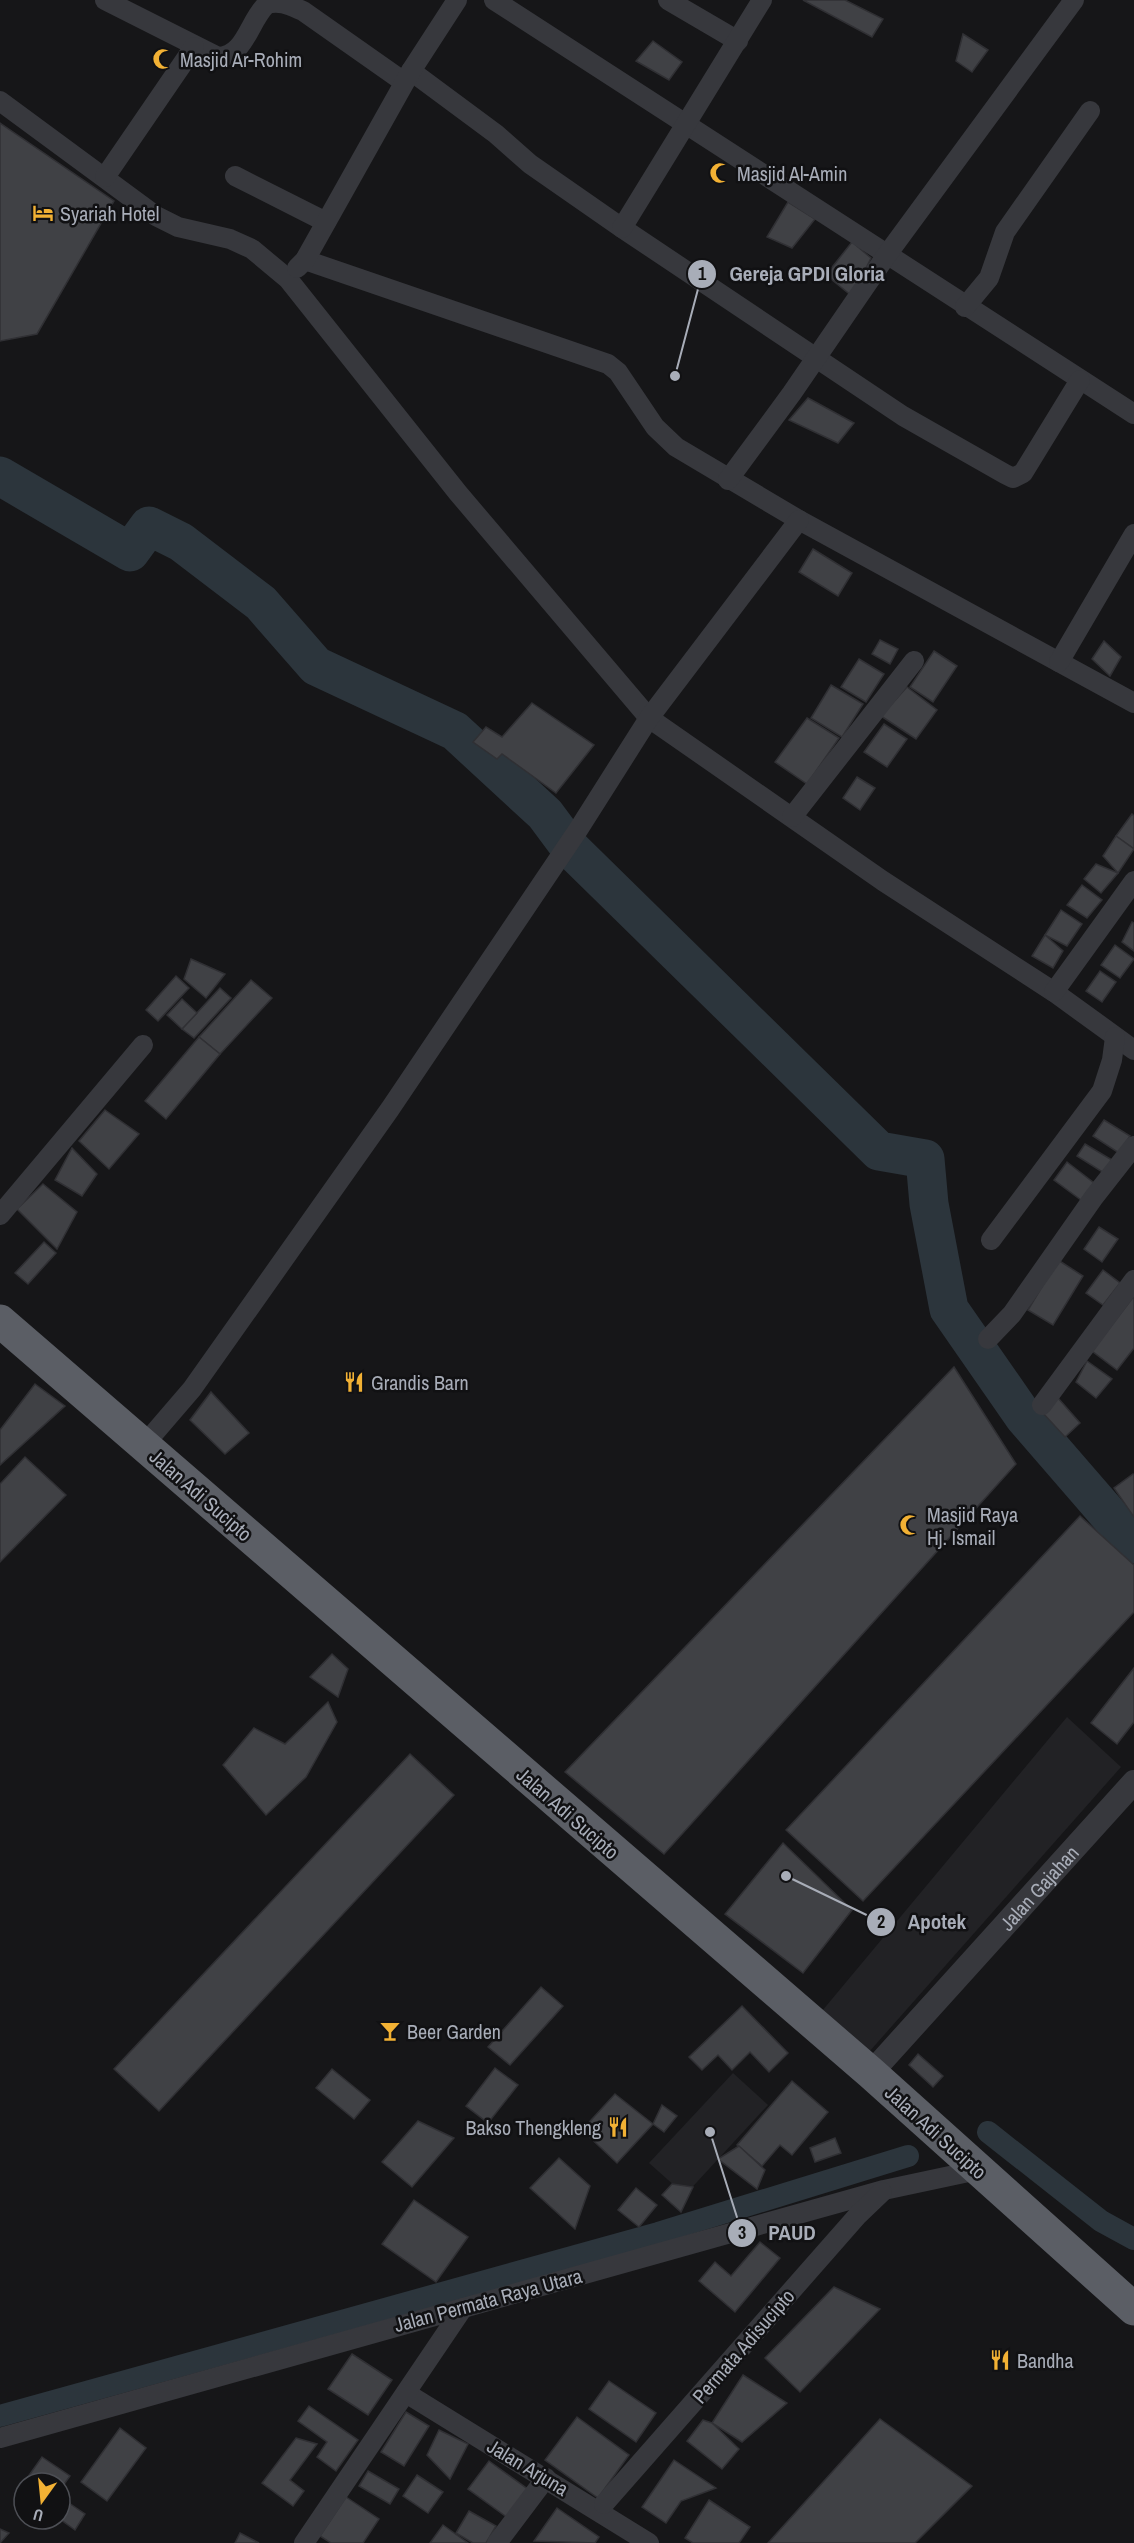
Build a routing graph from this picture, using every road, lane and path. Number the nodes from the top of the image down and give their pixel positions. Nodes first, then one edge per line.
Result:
1 (105, 0) edge
2 (457, 0) edge
3 (494, 0) edge
4 (668, 0) edge
5 (762, 0) edge
6 (1074, 0) edge
7 (738, 41) junction
8 (194, 47) junction
9 (407, 76) junction
10 (0, 101) edge
11 (1090, 111) dead end
12 (687, 125) junction
13 (236, 176) dead end
14 (105, 177) junction
15 (326, 222) junction
16 (622, 228) junction
17 (886, 256) junction
18 (305, 260) junction
19 (288, 279) junction
20 (965, 307) junction
21 (815, 357) junction
22 (1080, 380) junction
23 (1134, 414) edge
24 (728, 480) junction
25 (799, 520) junction
26 (1134, 534) edge
27 (914, 661) dead end
28 (1059, 662) junction
29 (1134, 703) edge
30 (649, 718) junction
31 (792, 817) junction
32 (1134, 881) edge
33 (1054, 992) junction
34 (1115, 1036) junction
35 (143, 1045) dead end
36 (1134, 1050) edge
37 (1134, 1146) edge
38 (0, 1215) edge
39 (991, 1240) dead end
40 (1134, 1280) edge
41 (0, 1321) edge
42 (988, 1338) dead end
43 (1042, 1405) dead end
44 (143, 1446) junction
45 (1134, 1782) edge
46 (872, 2073) junction
47 (978, 2170) junction
48 (884, 2190) junction
49 (463, 2308) junction
50 (1134, 2308) edge
51 (406, 2393) junction
52 (0, 2438) edge
53 (546, 2478) junction
54 (604, 2504) dead end
55 (304, 2543) edge
56 (497, 2543) edge
57 (649, 2543) edge

1 - 8 street
2 - 9 street
3 - 12 street
4 - 7 street
5 - 7 street
6 - 17 street
7 - 12 street
8 - 9 street
8 - 14 street
9 - 15 street
9 - 16 street
10 - 14 street
11 - 20 street
12 - 16 street
12 - 17 street
13 - 15 street
14 - 19 street
15 - 18 street
16 - 21 street
17 - 20 street
17 - 21 street
18 - 19 street
18 - 24 street
19 - 30 street
20 - 22 street
21 - 22 street
21 - 24 street
22 - 23 street
24 - 25 street
25 - 28 street
25 - 30 street
26 - 28 street
27 - 31 street
28 - 29 street
30 - 31 street
30 - 44 street
31 - 33 street
32 - 33 street
33 - 34 street
34 - 36 street
34 - 39 street
35 - 38 street
37 - 42 street
40 - 43 street
41 - 44 highway, Jalan Adi Sucipto
44 - 46 highway, Jalan Adi Sucipto
45 - 46 street, Jalan Gajahan
46 - 47 highway, Jalan Adi Sucipto
47 - 48 street, Jalan Permata Raya Utara
47 - 50 highway, Jalan Adi Sucipto
48 - 49 street, Jalan Permata Raya Utara
48 - 54 street, Permata Adisucipto
49 - 51 street
49 - 52 street, Jalan Permata Raya Utara
51 - 53 street, Jalan Arjuna
51 - 55 street
53 - 56 street
53 - 57 street, Jalan Arjuna

